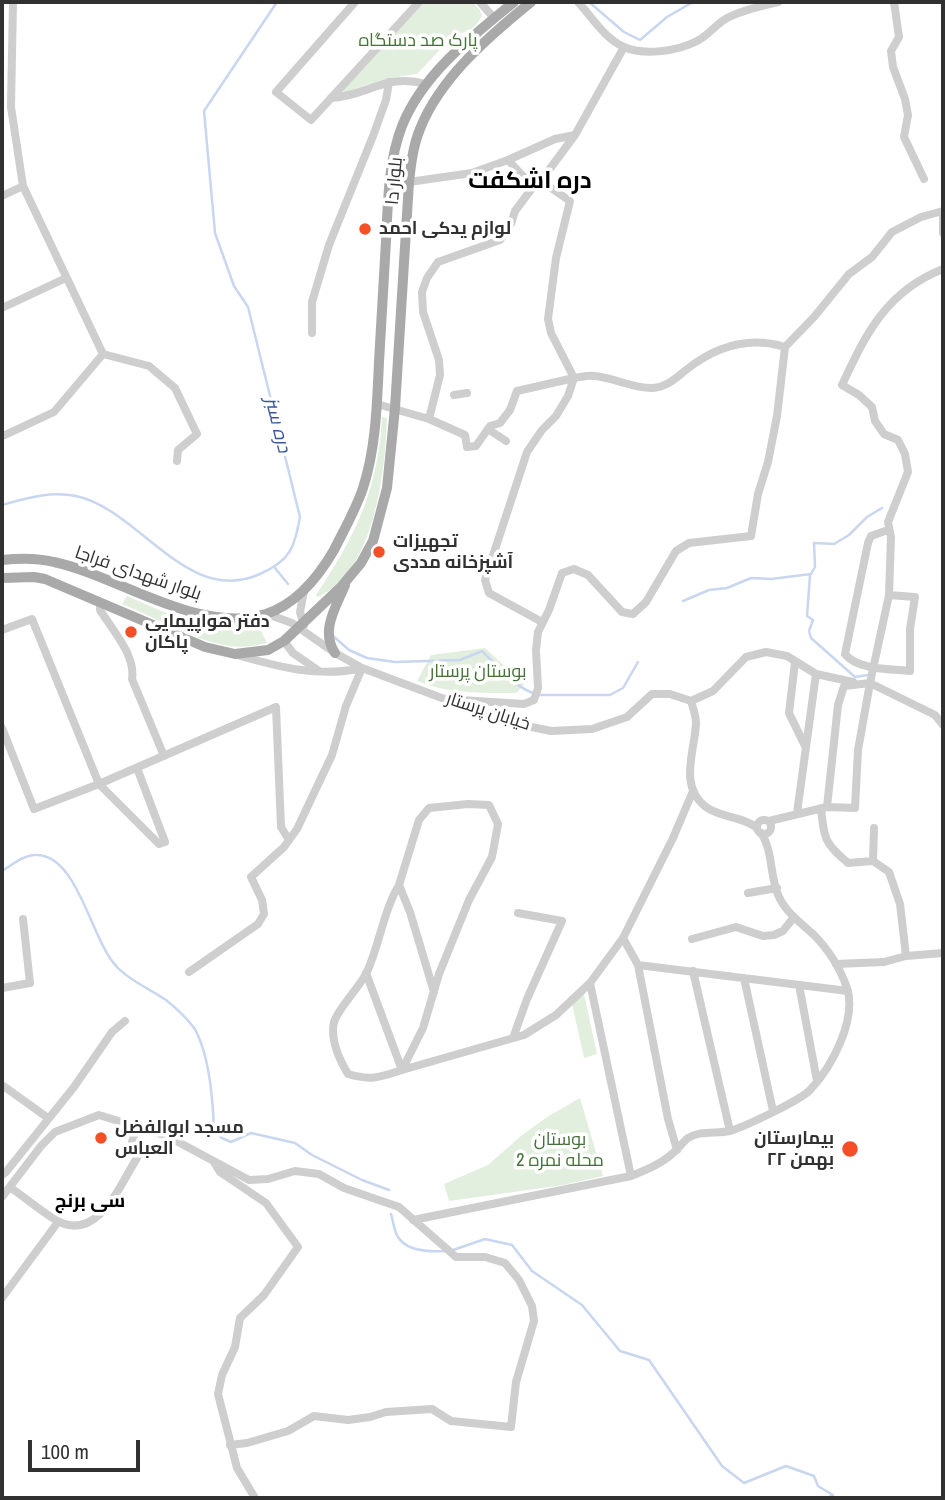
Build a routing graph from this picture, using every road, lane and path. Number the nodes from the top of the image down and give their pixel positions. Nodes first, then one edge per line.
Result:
1 (13, 2) edge
2 (355, 2) edge
3 (419, 2) edge
4 (480, 2) edge
5 (514, 2) edge
6 (578, 2) edge
7 (778, 2) edge
8 (894, 2) edge
9 (527, 3) edge
10 (494, 18) junction
11 (624, 47) junction
12 (389, 82) junction
13 (426, 85) junction
14 (331, 98) junction
15 (11, 107) junction
16 (2, 109) edge
17 (575, 135) junction
18 (508, 160) junction
19 (924, 179) dead end
20 (541, 181) junction
21 (409, 182) junction
22 (23, 186) junction
23 (533, 187) junction
24 (2, 196) edge
25 (943, 211) edge
26 (943, 233) edge
27 (943, 269) edge
28 (66, 278) junction
29 (2, 308) edge
30 (312, 333) dead end
31 (785, 347) junction
32 (103, 354) junction
33 (574, 378) junction
34 (467, 393) dead end
35 (454, 396) dead end
36 (377, 404) junction
37 (396, 408) junction
38 (429, 419) junction
39 (488, 429) junction
40 (5, 435) dead end
41 (506, 441) dead end
42 (177, 461) dead end
43 (888, 530) junction
44 (2, 560) edge
45 (2, 578) edge
46 (347, 580) junction
47 (304, 591) junction
48 (889, 595) junction
49 (100, 603) junction
50 (267, 614) junction
51 (542, 622) junction
52 (2, 630) edge
53 (295, 633) junction
54 (335, 653) junction
55 (234, 654) junction
56 (795, 662) junction
57 (874, 667) junction
58 (362, 668) junction
59 (321, 673) junction
60 (816, 674) junction
61 (866, 683) junction
62 (445, 699) junction
63 (691, 701) junction
64 (943, 725) edge
65 (2, 728) edge
66 (805, 746) junction
67 (164, 756) junction
68 (137, 768) junction
69 (99, 784) junction
70 (693, 791) junction
71 (824, 807) junction
72 (797, 813) junction
73 (766, 825) junction
74 (874, 828) dead end
75 (289, 840) junction
76 (873, 861) junction
77 (399, 885) junction
78 (777, 888) junction
79 (748, 893) dead end
80 (518, 913) dead end
81 (794, 917) junction
82 (23, 919) dead end
83 (622, 938) junction
84 (692, 939) dead end
85 (943, 953) edge
86 (906, 956) junction
87 (836, 964) junction
88 (638, 965) junction
89 (693, 971) junction
90 (189, 972) dead end
91 (366, 972) junction
92 (744, 978) junction
93 (590, 983) junction
94 (799, 985) junction
95 (2, 988) edge
96 (848, 991) junction
97 (434, 992) junction
98 (125, 1021) dead end
99 (513, 1038) junction
100 (402, 1070) junction
101 (817, 1081) junction
102 (2, 1085) edge
103 (774, 1111) junction
104 (48, 1118) junction
105 (137, 1126) junction
106 (730, 1131) junction
107 (677, 1150) junction
108 (213, 1162) junction
109 (2, 1175) edge
110 (631, 1176) junction
111 (11, 1188) junction
112 (2, 1197) edge
113 (413, 1220) junction
114 (58, 1222) junction
115 (2, 1298) edge
116 (230, 1445) junction
117 (255, 1498) edge

1 - 15 street
2 - 14 street
3 - 14 street
4 - 10 street
5 - 10 main road, بلوار دا
6 - 11 street
7 - 11 street
8 - 19 street
9 - 21 main road, بلوار دا
10 - 13 main road, بلوار دا
11 - 17 street
12 - 13 street
12 - 14 street
12 - 30 street
13 - 36 main road, بلوار دا
15 - 16 street
15 - 22 street
17 - 18 street
17 - 20 street
18 - 21 street
18 - 23 street
20 - 23 street
20 - 33 street
21 - 37 main road, بلوار دا
22 - 24 street
22 - 28 street
23 - 38 street
25 - 26 street
25 - 31 street
27 - 43 street
28 - 29 street
28 - 32 street
31 - 33 street
31 - 51 street
32 - 40 street
32 - 42 street
33 - 39 street
33 - 51 street
34 - 35 street
36 - 37 street
36 - 47 main road, بلوار شهدای فراجا
37 - 38 street
37 - 46 main road, بلوار شهدای فراجا
38 - 39 street
39 - 41 street
43 - 48 street
43 - 57 street
44 - 50 main road, بلوار شهدای فراجا
45 - 49 main road, بلوار شهدای فراجا
46 - 53 main road, بلوار شهدای فراجا
46 - 54 main road
47 - 50 main road, بلوار شهدای فراجا
47 - 53 street
48 - 57 street
48 - 57 street
49 - 55 main road, بلوار شهدای فراجا
49 - 67 street
50 - 53 street
51 - 62 street
52 - 69 street
53 - 54 street, خیابان پرستار
53 - 55 main road, بلوار شهدای فراجا
53 - 59 street
54 - 58 street, خیابان پرستار
55 - 59 street
56 - 60 street
56 - 63 street
56 - 66 street
57 - 61 street
58 - 59 street
58 - 62 street, خیابان پرستار
58 - 75 street
60 - 61 street
60 - 66 street
61 - 64 street
61 - 71 street
61 - 71 street
62 - 63 street, خیابان پرستار
63 - 70 street
65 - 69 street
66 - 72 street
67 - 68 street
67 - 75 street
68 - 69 street
68 - 69 street
70 - 73 street
70 - 83 street
71 - 72 street
71 - 76 street
72 - 73 street
73 - 78 street
74 - 76 street
75 - 90 street
76 - 86 street
77 - 91 street
77 - 97 street
77 - 97 street
78 - 79 street
78 - 81 street
80 - 99 street
81 - 84 street
81 - 87 street
82 - 95 street
83 - 88 street
83 - 93 street
85 - 86 street
86 - 87 street
87 - 96 street
88 - 89 street
88 - 107 street
89 - 92 street
89 - 106 street
91 - 100 street
91 - 100 street
92 - 94 street
92 - 103 street
93 - 99 street
93 - 110 street
94 - 96 street
94 - 101 street
96 - 101 street
97 - 100 street
98 - 104 street
99 - 100 street
101 - 103 street
102 - 104 street
103 - 106 street
104 - 109 street
105 - 108 street
105 - 111 street
105 - 114 street
106 - 107 street
107 - 110 street
108 - 113 street
108 - 116 street
110 - 113 street
111 - 112 street
111 - 114 street
113 - 116 street
114 - 115 street
116 - 117 street

